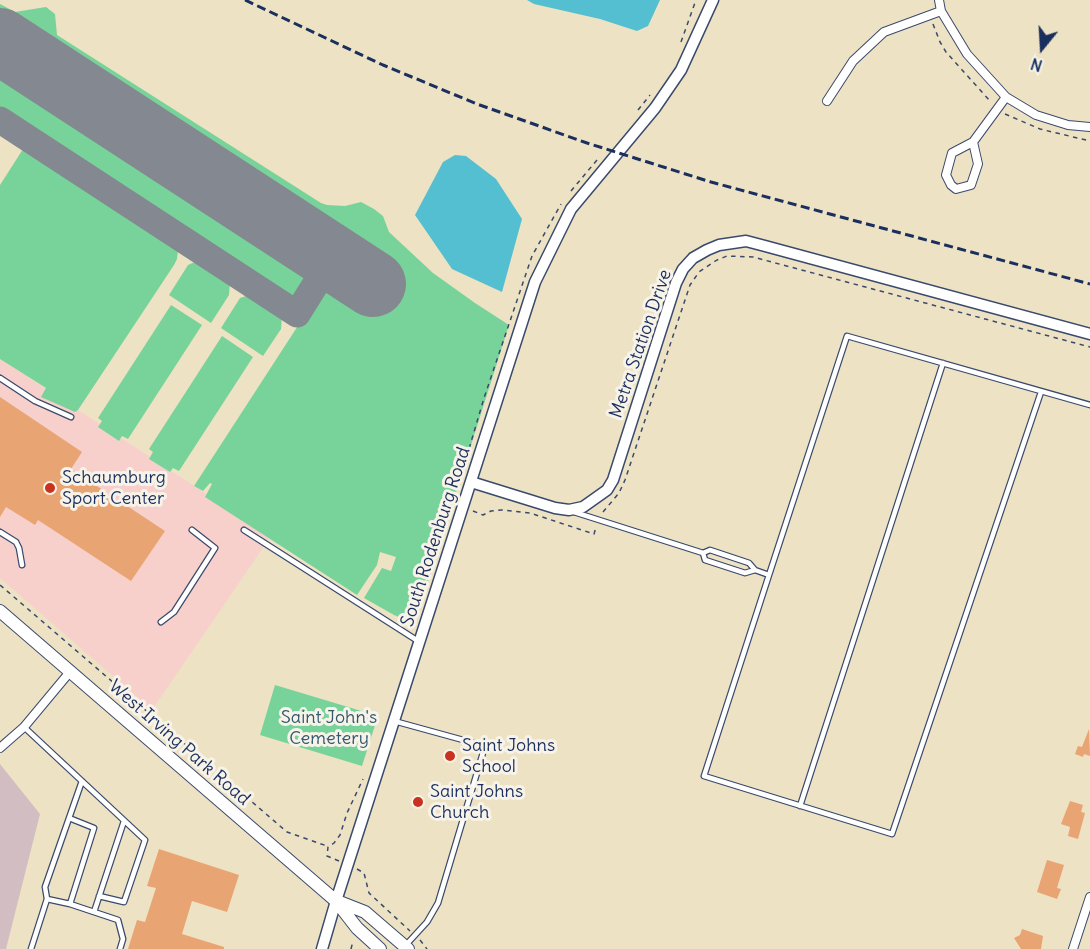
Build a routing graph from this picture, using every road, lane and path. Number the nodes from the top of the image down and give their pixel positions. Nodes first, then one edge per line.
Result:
1 (696, 0) edge
2 (713, 0) edge
3 (939, 0) edge
4 (941, 11) junction
5 (680, 45) dead end
6 (651, 94) dead end
7 (1006, 97) junction
8 (827, 101) dead end
9 (639, 110) dead end
10 (1090, 127) edge
11 (973, 142) junction
12 (600, 157) dead end
13 (594, 164) dead end
14 (1090, 333) edge
15 (1090, 347) edge
16 (943, 363) junction
17 (0, 378) edge
18 (1041, 392) junction
19 (1090, 405) edge
20 (71, 417) dead end
21 (471, 482) junction
22 (569, 510) junction
23 (479, 513) dead end
24 (602, 513) dead end
25 (595, 529) dead end
26 (192, 530) dead end
27 (244, 530) dead end
28 (0, 532) edge
29 (703, 553) junction
30 (22, 565) dead end
31 (755, 570) junction
32 (769, 575) junction
33 (0, 585) edge
34 (0, 611) edge
35 (161, 622) dead end
36 (420, 642) junction
37 (69, 673) junction
38 (394, 721) junction
39 (24, 727) junction
40 (0, 748) edge
41 (82, 781) junction
42 (800, 806) junction
43 (69, 818) junction
44 (124, 821) junction
45 (327, 856) dead end
46 (364, 873) dead end
47 (99, 896) junction
48 (1090, 897) edge
49 (47, 899) junction
50 (336, 901) junction
51 (70, 904) junction
52 (94, 912) junction
53 (415, 936) junction
54 (406, 948) edge
55 (31, 949) edge
56 (120, 949) edge
57 (322, 949) edge
58 (380, 949) edge
59 (427, 949) edge
60 (1073, 949) edge

1 - 5 path
2 - 21 street, South Rodenburg Road
3 - 4 street
4 - 7 street
4 - 8 street
6 - 9 path
7 - 10 street
7 - 11 street
11 - 11 street
12 - 13 path
14 - 22 street, Metra Station Drive
15 - 24 path
16 - 18 lane
16 - 32 lane
16 - 42 lane
17 - 20 lane
18 - 19 lane
18 - 42 lane
21 - 22 street
21 - 36 street, South Rodenburg Road
22 - 29 lane
23 - 25 path
26 - 35 lane
27 - 36 lane
28 - 30 lane
29 - 31 lane
29 - 31 lane
31 - 32 lane
32 - 42 lane
33 - 45 path
34 - 37 main road, West Irving Park Road
36 - 38 street, South Rodenburg Road
37 - 39 street
37 - 50 main road, West Irving Park Road
38 - 50 street, South Rodenburg Road
38 - 53 lane
39 - 40 street
39 - 41 lane
41 - 43 lane
41 - 44 lane
43 - 49 lane
43 - 51 lane
44 - 47 lane
44 - 47 lane
46 - 53 path
47 - 52 lane
48 - 60 street
49 - 51 lane
49 - 55 lane
50 - 54 main road, West Irving Park Road
50 - 57 street, South Rodenburg Road
50 - 58 main road, West Irving Park Road
51 - 52 lane
52 - 56 lane
53 - 54 lane
53 - 59 path

